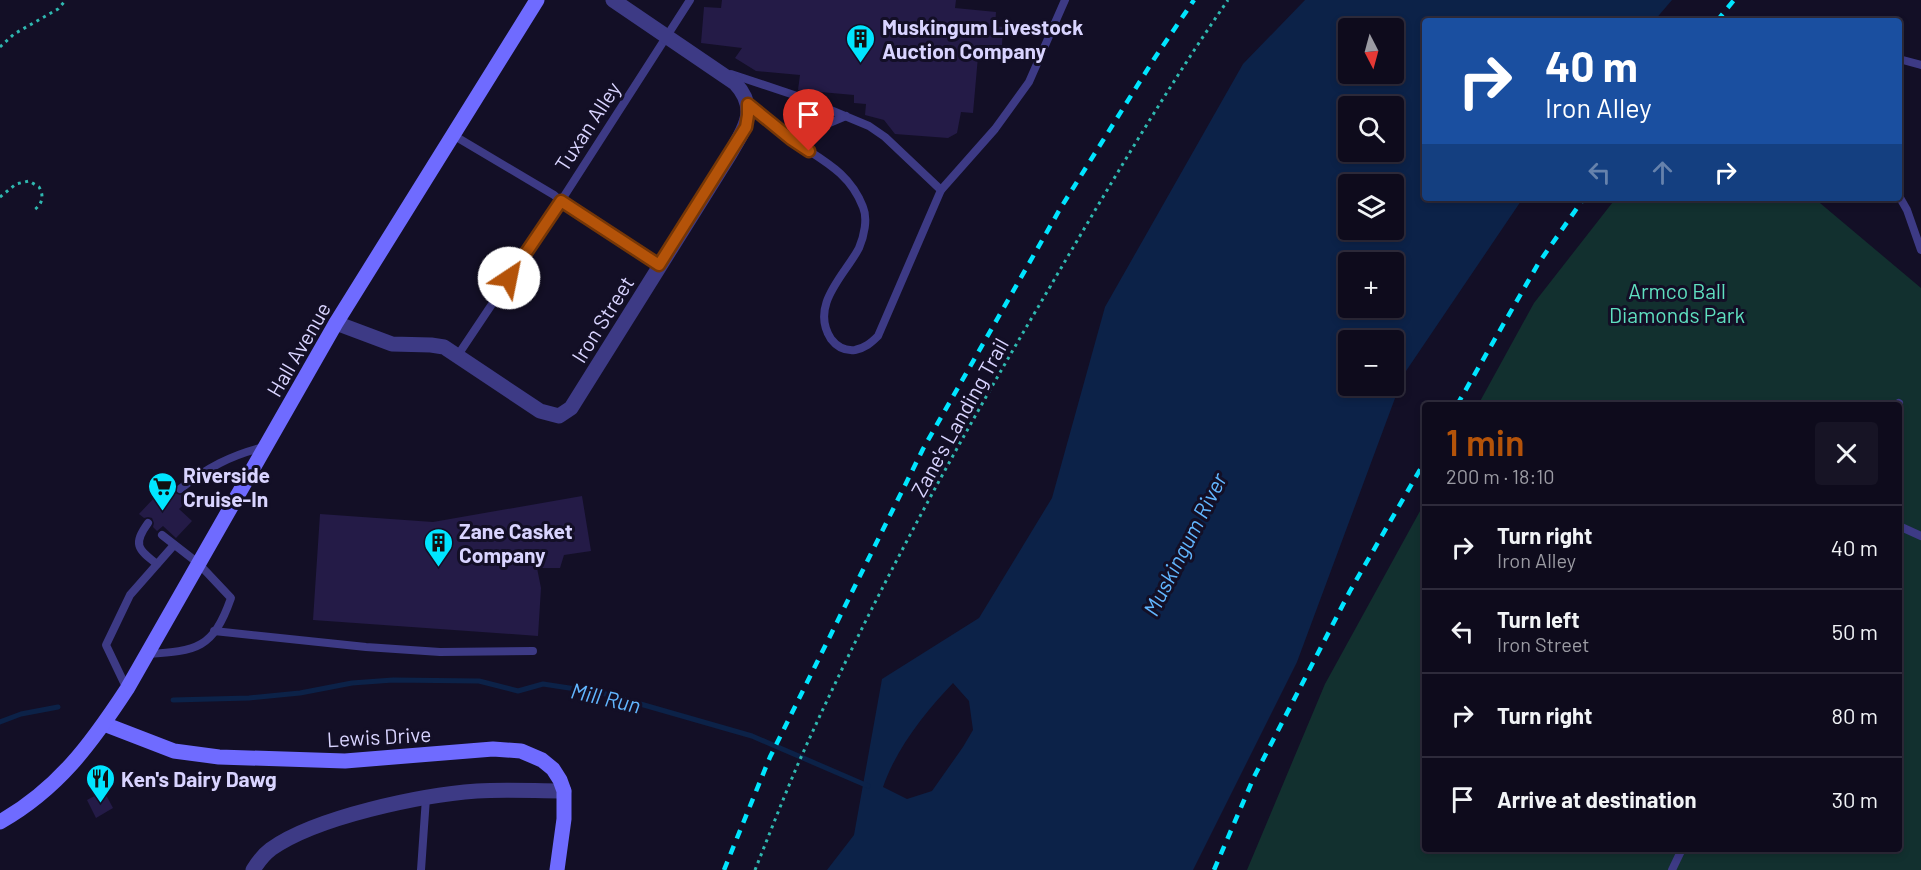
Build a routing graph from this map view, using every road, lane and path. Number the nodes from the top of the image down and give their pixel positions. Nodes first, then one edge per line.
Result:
1 (66, 0) edge
2 (537, 0) edge
3 (613, 0) edge
4 (690, 0) edge
5 (1065, 0) edge
6 (1228, 0) edge
7 (667, 36) junction
8 (0, 47) edge
9 (1902, 60) edge
10 (1921, 65) edge
11 (719, 71) junction
12 (748, 110) junction
13 (846, 116) junction
14 (453, 135) junction
15 (791, 139) junction
16 (941, 190) junction
17 (0, 197) edge
18 (561, 201) junction
19 (1902, 201) edge
20 (34, 210) dead end
21 (1921, 250) edge
22 (659, 265) junction
23 (336, 323) junction
24 (458, 355) junction
25 (265, 447) junction
26 (180, 489) dead end
27 (148, 523) dead end
28 (1902, 527) edge
29 (162, 535) dead end
30 (1921, 536) edge
31 (174, 545) junction
32 (198, 563) junction
33 (157, 564) junction
34 (214, 631) junction
35 (533, 651) dead end
36 (147, 654) junction
37 (127, 689) junction
38 (104, 724) junction
39 (564, 791) junction
40 (426, 798) junction
41 (0, 822) edge
42 (1681, 852) edge
43 (253, 870) edge
44 (421, 870) edge
45 (557, 870) edge
46 (755, 870) edge
47 (1672, 870) edge

1 - 8 path
2 - 14 main road, Hall Avenue
3 - 7 street
4 - 7 lane, Tuxan Alley
5 - 16 lane
6 - 46 path, Zane's Landing Trail
7 - 11 street
7 - 18 lane, Tuxan Alley
9 - 10 lane
11 - 12 street
11 - 13 lane
12 - 15 lane
12 - 22 street, Iron Street
13 - 15 lane
13 - 16 lane
14 - 18 lane
14 - 23 main road, Hall Avenue
15 - 16 lane
17 - 20 path
18 - 22 lane
18 - 24 lane, Tuxan Alley
19 - 21 lane
22 - 24 street, Iron Street
23 - 24 street
23 - 25 main road, Hall Avenue
25 - 26 lane
25 - 32 main road, Hall Avenue
27 - 33 lane
28 - 30 lane
29 - 31 lane
31 - 32 lane
31 - 33 lane
32 - 34 lane
32 - 36 main road, Hall Avenue
33 - 37 lane
34 - 35 lane
34 - 36 lane
36 - 37 main road, Hall Avenue
37 - 38 main road, Hall Avenue
38 - 39 main road, Lewis Drive
38 - 41 main road, Hall Avenue
39 - 40 street
39 - 45 main road
40 - 43 street
40 - 44 lane
42 - 47 lane

